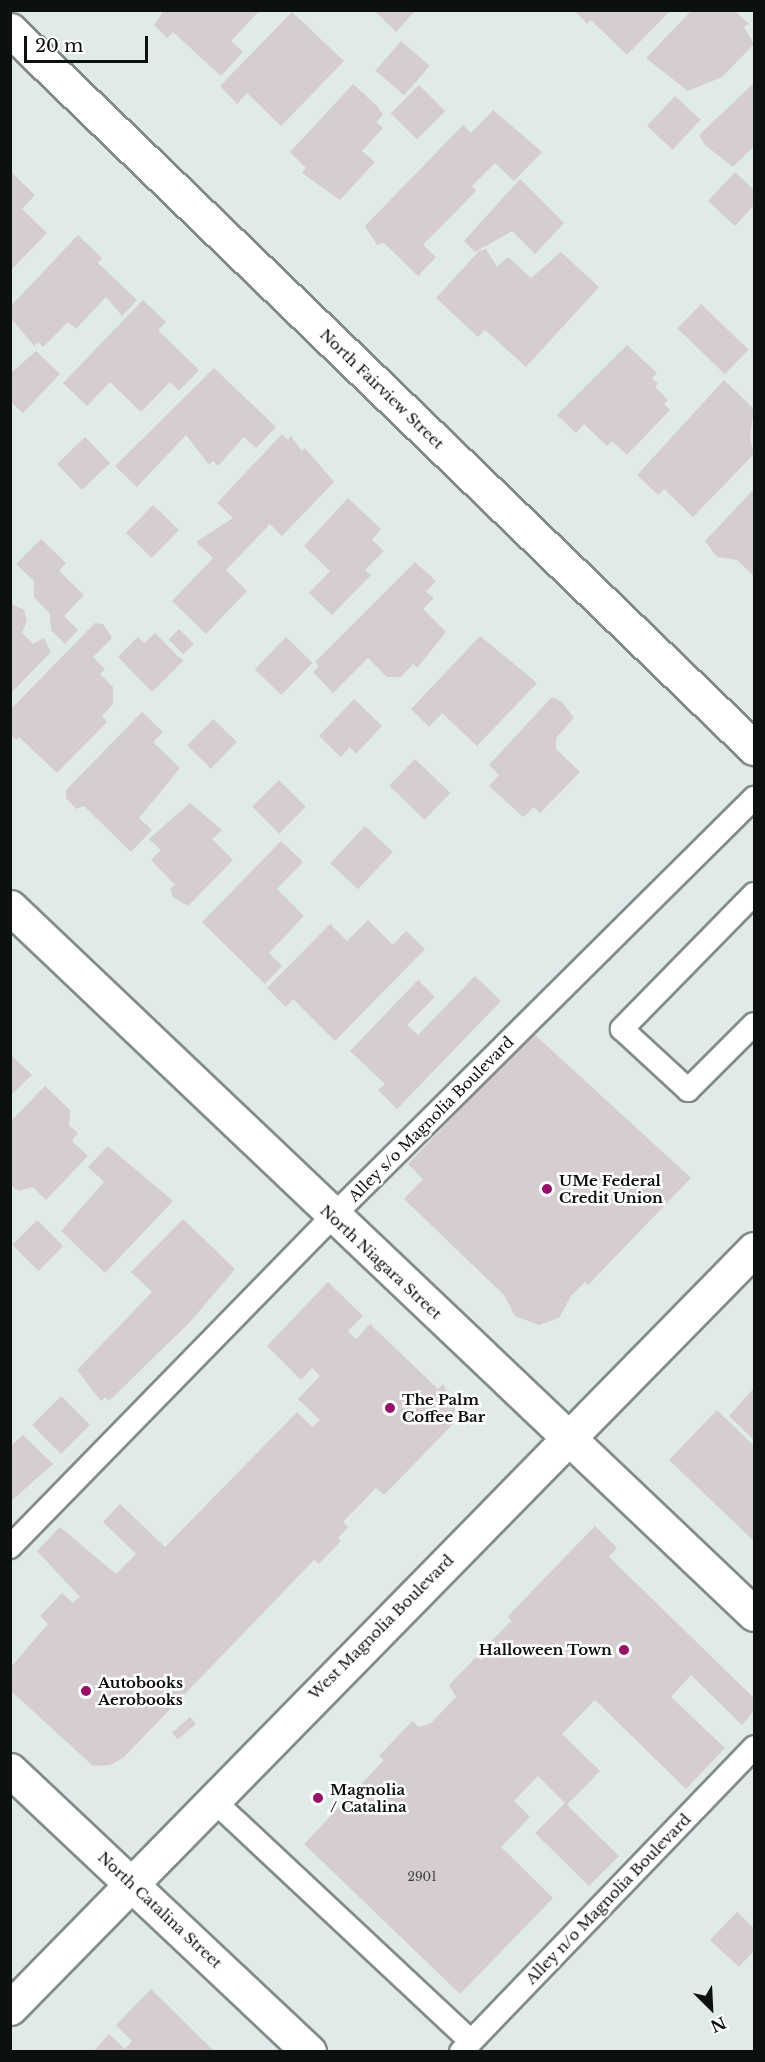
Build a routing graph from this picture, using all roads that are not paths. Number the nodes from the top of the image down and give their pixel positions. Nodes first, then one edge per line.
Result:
1 (10, 30) edge
2 (754, 748) edge
3 (754, 798) edge
4 (754, 894) edge
5 (10, 907) edge
6 (754, 1024) edge
7 (332, 1217) junction
8 (754, 1249) edge
9 (568, 1436) junction
10 (10, 1547) edge
11 (754, 1614) edge
12 (754, 1747) edge
13 (10, 1770) edge
14 (212, 1799) junction
15 (131, 1883) junction
16 (10, 2008) edge
17 (466, 2046) edge
18 (309, 2052) edge

1 - 2 street, North Fairview Street
3 - 7 lane, Alley s/o Magnolia Boulevard
4 - 6 lane
5 - 7 street, North Niagara Street
7 - 9 street, North Niagara Street
7 - 10 lane, Alley s/o Magnolia Boulevard
8 - 9 street, West Magnolia Boulevard
9 - 11 street, North Niagara Street
9 - 14 street, West Magnolia Boulevard
12 - 17 lane, Alley n/o Magnolia Boulevard
13 - 15 street, North Catalina Street
14 - 15 street, West Magnolia Boulevard
14 - 17 lane
15 - 16 street, West Magnolia Boulevard
15 - 18 street, North Catalina Street

